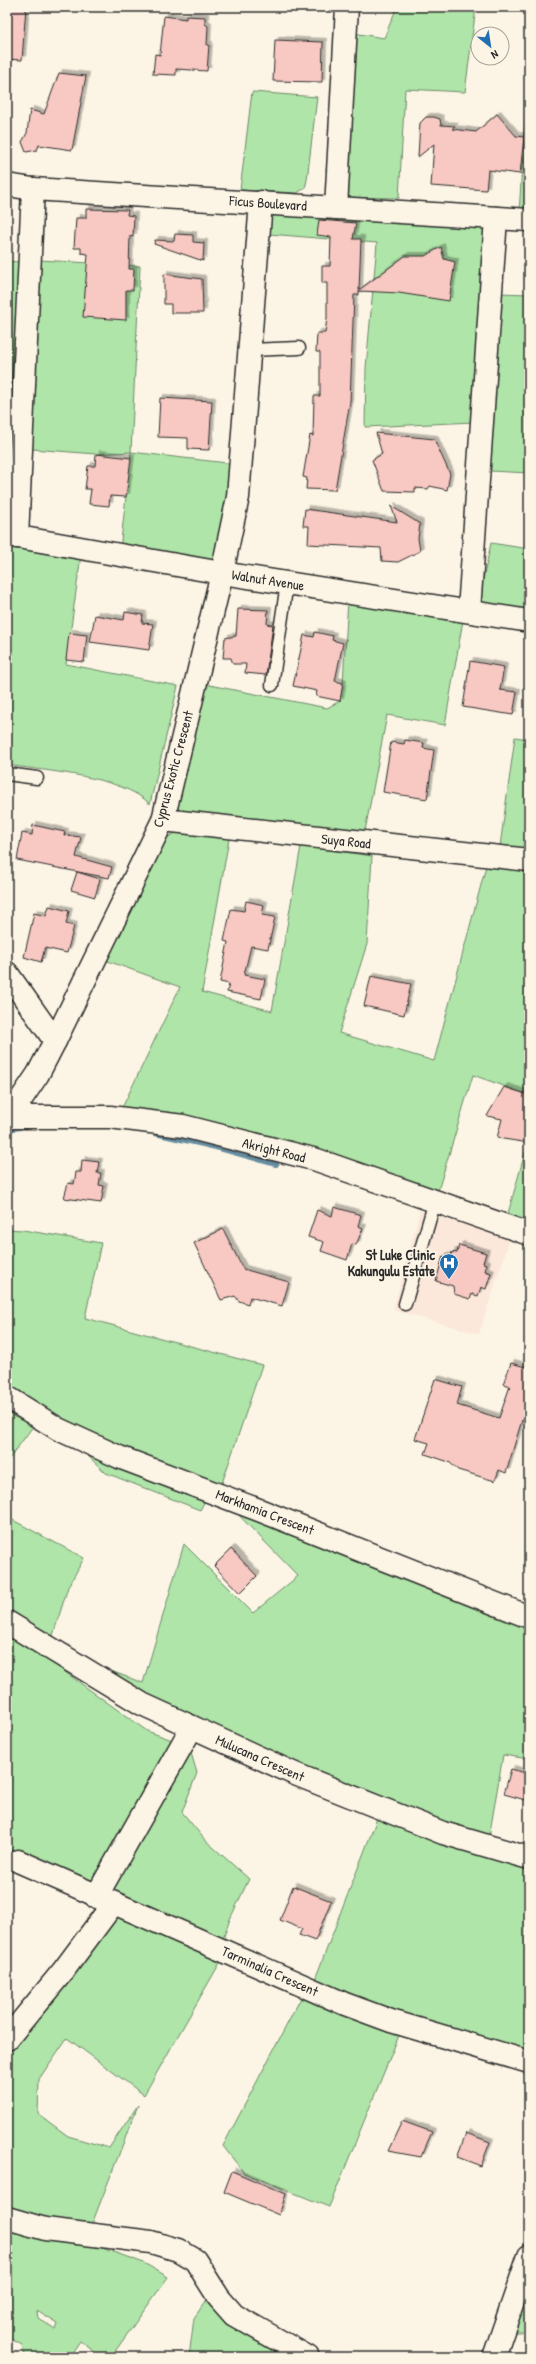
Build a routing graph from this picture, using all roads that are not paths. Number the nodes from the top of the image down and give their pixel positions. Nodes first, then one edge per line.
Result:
1 (347, 7) edge
2 (7, 185) edge
3 (33, 189) junction
4 (261, 202) junction
5 (336, 208) junction
6 (496, 218) junction
7 (529, 220) edge
8 (299, 348) dead end
9 (250, 350) junction
10 (12, 536) edge
11 (222, 573) junction
12 (287, 583) junction
13 (469, 611) junction
14 (529, 621) edge
15 (272, 685) dead end
16 (7, 774) edge
17 (37, 778) dead end
18 (163, 820) junction
19 (529, 860) edge
20 (7, 973) edge
21 (55, 1041) junction
22 (8, 1117) edge
23 (436, 1201) junction
24 (529, 1234) edge
25 (405, 1304) dead end
26 (7, 1397) edge
27 (529, 1617) edge
28 (7, 1622) edge
29 (192, 1727) junction
30 (529, 1858) edge
31 (18, 1861) dead end
32 (104, 1900) junction
33 (7, 2038) edge
34 (529, 2062) edge
35 (7, 2218) edge
36 (529, 2256) edge
37 (308, 2357) edge
38 (494, 2357) edge

1 - 5 street
2 - 3 street, Ficus Boulevard
3 - 4 street, Ficus Boulevard
3 - 10 street
4 - 5 street, Ficus Boulevard
4 - 9 street, Cyprus Exotic Crescent
5 - 6 street, Ficus Boulevard
6 - 7 street, Ficus Boulevard
6 - 13 street
8 - 9 lane
9 - 11 street, Cyprus Exotic Crescent
10 - 11 street, Walnut Avenue
11 - 12 street, Walnut Avenue
11 - 18 street, Cyprus Exotic Crescent
12 - 13 street, Walnut Avenue
12 - 15 lane
13 - 14 street, Walnut Avenue
16 - 17 lane
18 - 19 street, Suya Road
18 - 21 street, Cyprus Exotic Crescent
20 - 21 street
21 - 22 street, Cyprus Exotic Crescent
22 - 23 street, Akright Road
23 - 24 street, Akright Road
23 - 25 lane
26 - 27 street, Markhamia Crescent
28 - 29 street, Mulucana Crescent
29 - 30 street, Mulucana Crescent
29 - 32 street
31 - 32 street, Tarminalia Crescent
32 - 33 street
32 - 34 street, Tarminalia Crescent
35 - 37 street
36 - 38 street

